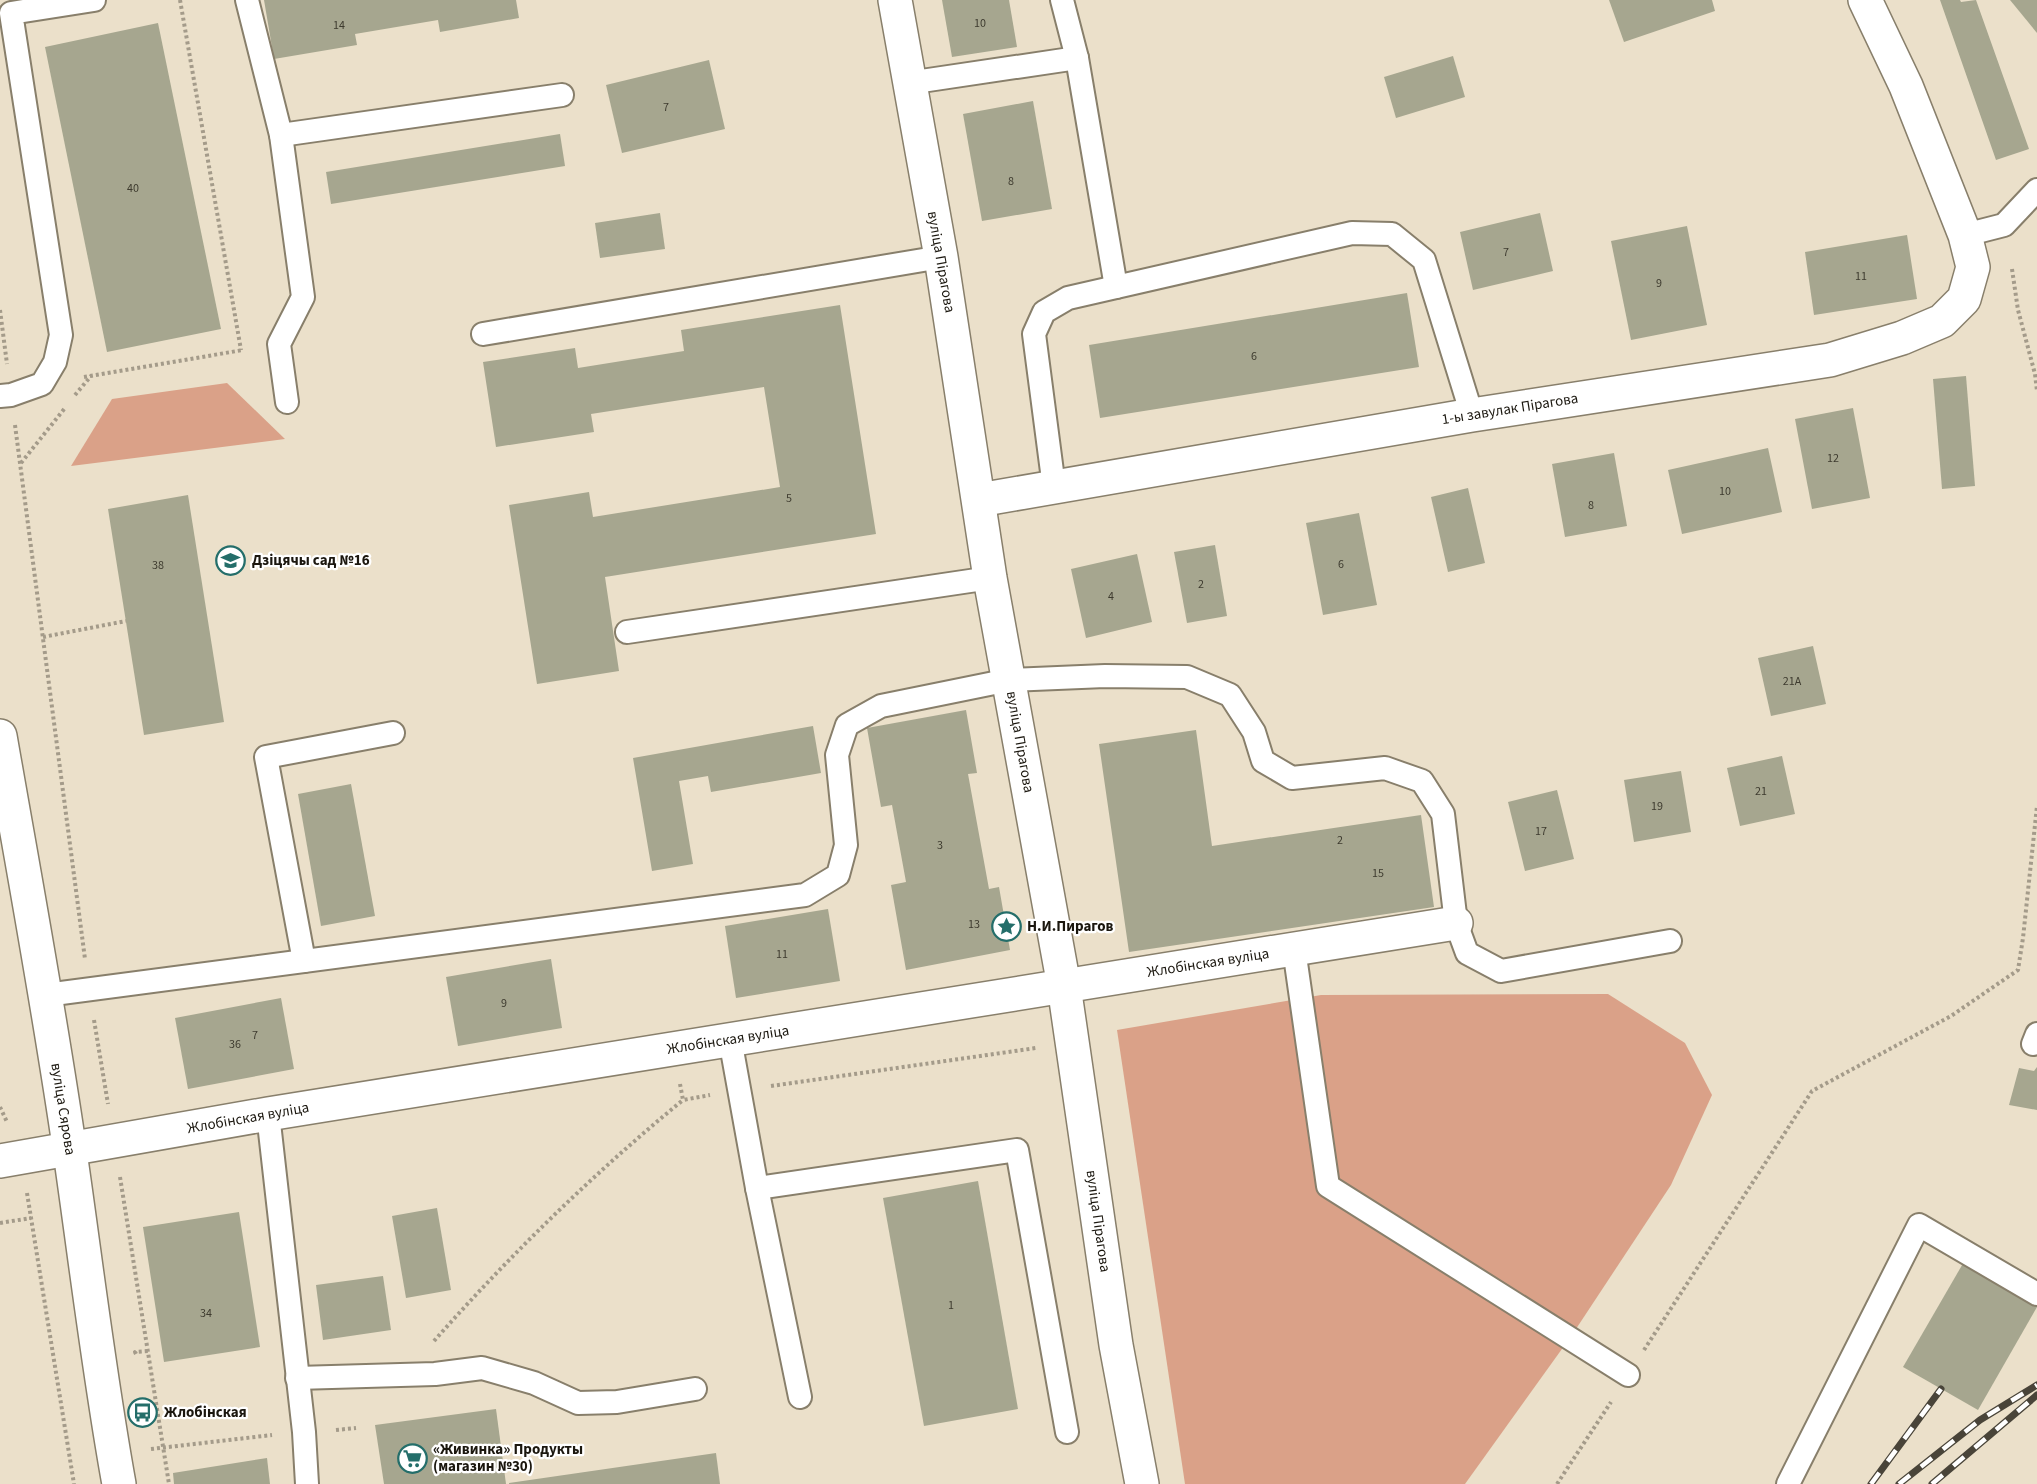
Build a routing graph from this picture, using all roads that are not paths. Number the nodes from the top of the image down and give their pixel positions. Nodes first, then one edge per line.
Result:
1 (94, 0) edge
2 (247, 0) edge
3 (894, 0) edge
4 (1062, 0) edge
5 (1865, 0) edge
6 (1077, 58) junction
7 (909, 83) junction
8 (562, 95) dead end
9 (280, 135) junction
10 (2037, 190) edge
11 (1965, 235) junction
12 (941, 257) junction
13 (1116, 287) junction
14 (483, 334) dead end
15 (6, 396) edge
16 (287, 402) dead end
17 (1472, 415) junction
18 (1054, 487) junction
19 (979, 500) junction
20 (990, 578) junction
21 (627, 632) dead end
22 (1009, 680) junction
23 (393, 733) dead end
24 (0, 736) edge
25 (1456, 923) junction
26 (1670, 941) dead end
27 (1294, 949) junction
28 (304, 961) junction
29 (1064, 986) junction
30 (46, 995) junction
31 (730, 1040) junction
32 (268, 1114) junction
33 (70, 1150) junction
34 (11, 1159) edge
35 (757, 1188) junction
36 (2037, 1294) edge
37 (1628, 1375) road end
38 (297, 1378) junction
39 (695, 1389) dead end
40 (800, 1397) dead end
41 (1067, 1432) dead end
42 (119, 1484) edge
43 (307, 1484) edge
44 (1142, 1484) edge
45 (1788, 1484) edge

1 - 15 lane
2 - 9 lane
3 - 7 street, вуліца Пірагова
4 - 6 lane
5 - 11 street, 1-ы завулак Пірагова
6 - 7 lane
6 - 13 lane
7 - 12 street, вуліца Пірагова
8 - 9 lane
9 - 16 lane
10 - 11 lane
11 - 17 street, 1-ы завулак Пірагова
12 - 14 lane
12 - 19 street, вуліца Пірагова
13 - 17 lane
13 - 18 lane
17 - 18 street, 1-ы завулак Пірагова
18 - 19 street, 1-ы завулак Пірагова
19 - 20 street, вуліца Пірагова
20 - 21 lane
20 - 22 street, вуліца Пірагова
22 - 25 lane
22 - 28 lane
22 - 29 street, вуліца Пірагова
23 - 28 lane
24 - 30 street, вуліца Сярова
25 - 26 lane
25 - 27 street, Жлобінская вуліца
27 - 29 street, Жлобінская вуліца
27 - 37 lane
28 - 30 lane
29 - 31 street, Жлобінская вуліца
29 - 44 street, вуліца Пірагова
30 - 33 street, вуліца Сярова
31 - 32 street, Жлобінская вуліца
31 - 35 lane
32 - 33 street, Жлобінская вуліца
32 - 38 lane
33 - 34 street, Жлобінская вуліца
33 - 42 street, вуліца Сярова
35 - 40 lane
35 - 41 lane
36 - 45 lane
38 - 39 lane
38 - 43 lane

